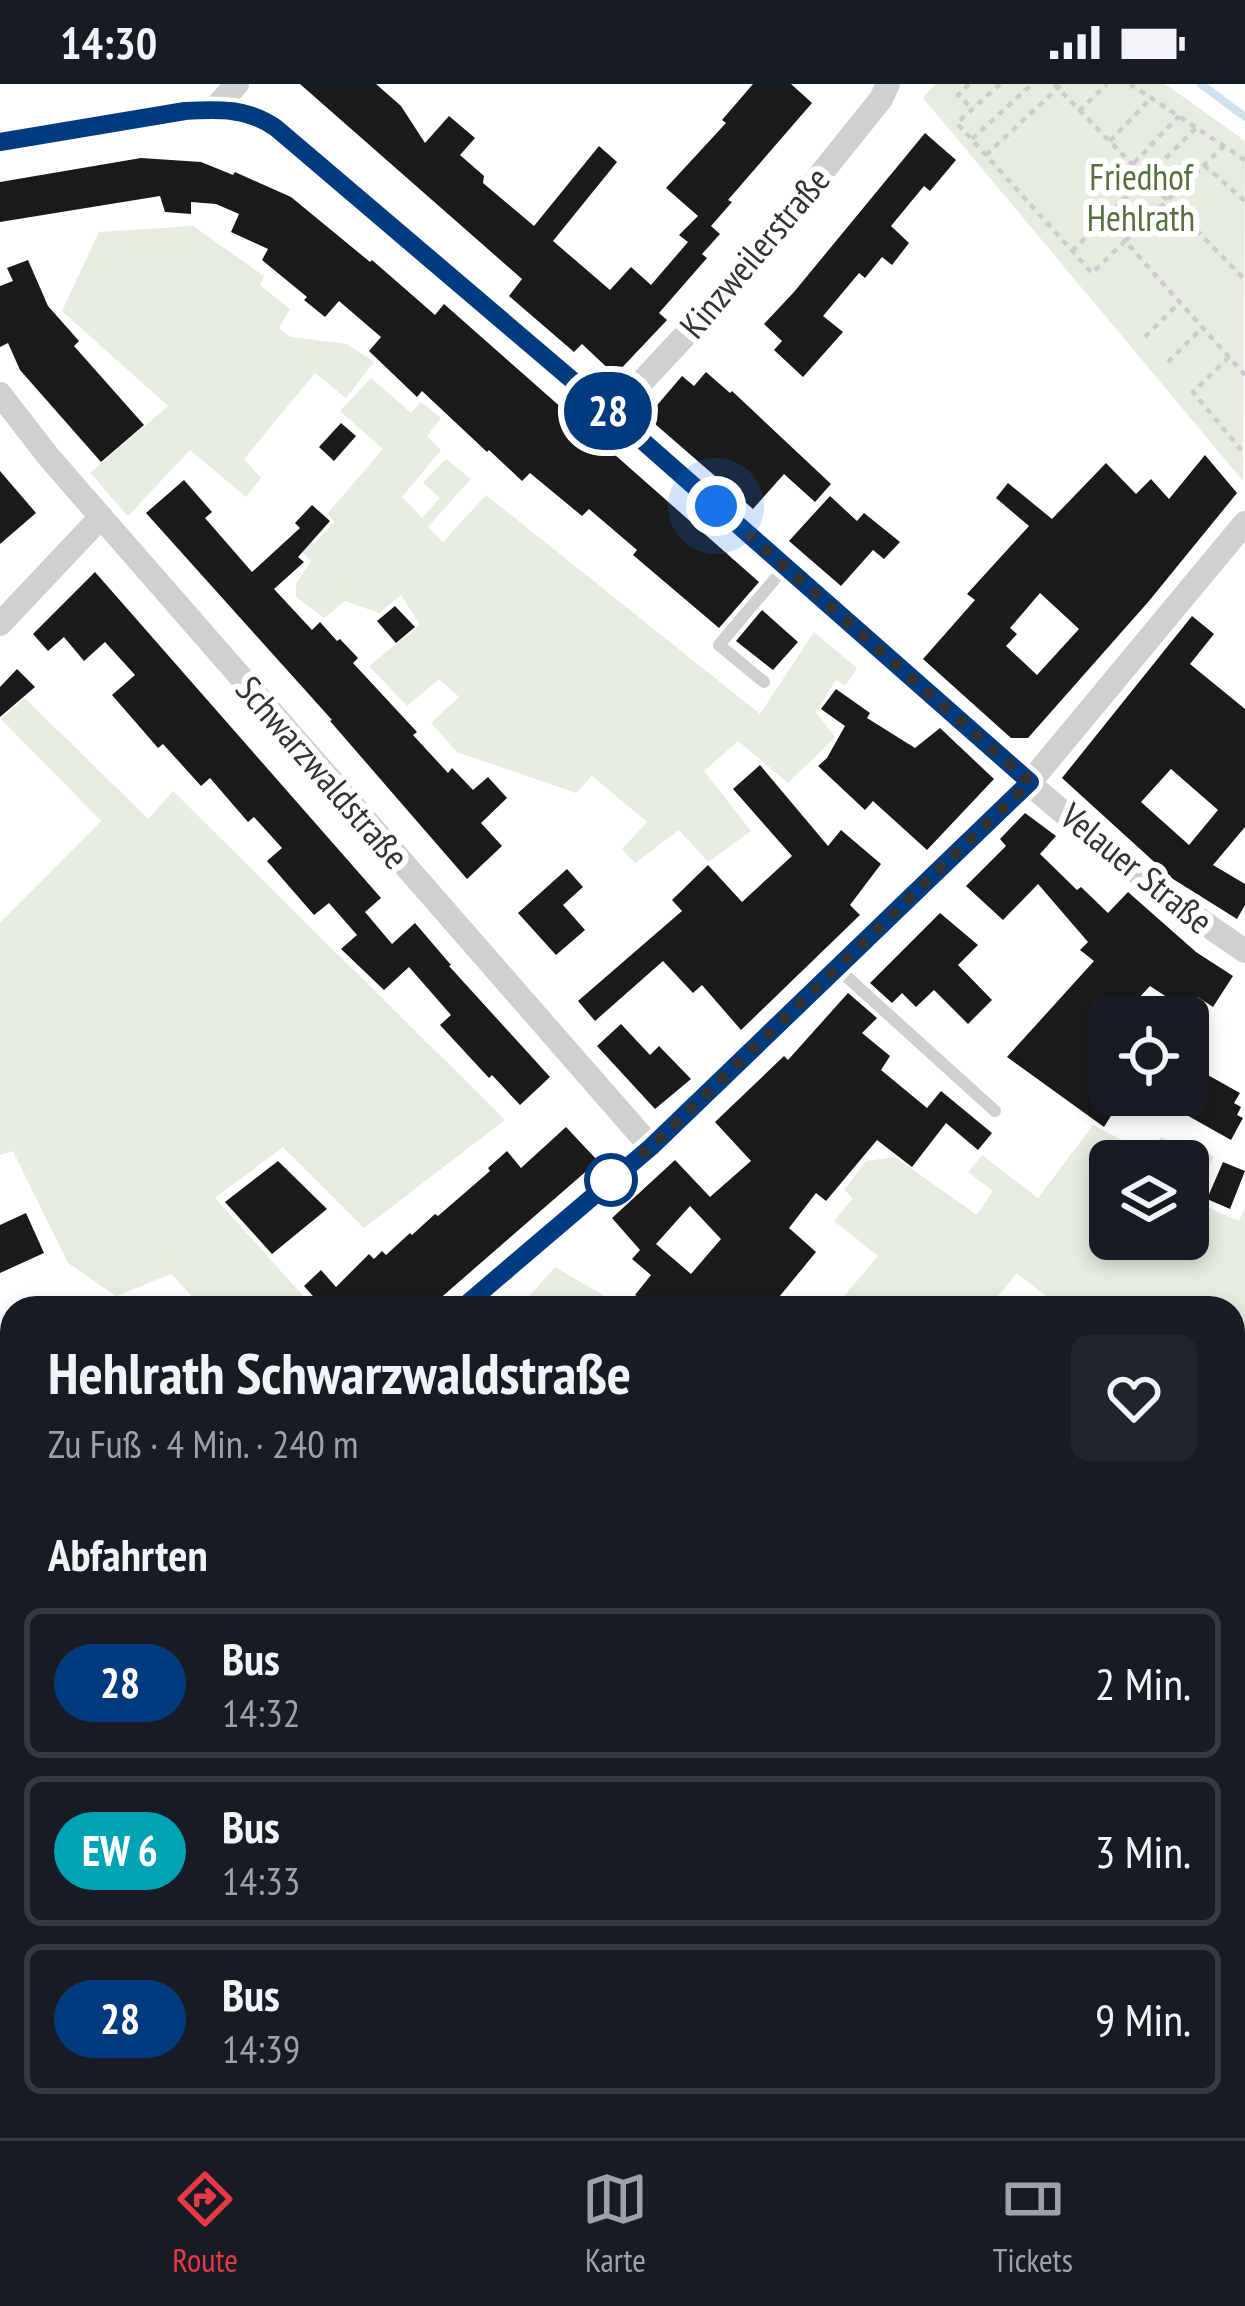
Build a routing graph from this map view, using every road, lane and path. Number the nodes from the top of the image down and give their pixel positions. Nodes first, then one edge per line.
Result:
1 (237, 84) edge
2 (888, 84) edge
3 (969, 84) edge
4 (1000, 84) edge
5 (1032, 84) edge
6 (1107, 84) edge
7 (1130, 84) edge
8 (1058, 85) edge
9 (1151, 98) junction
10 (214, 109) junction
11 (973, 109) junction
12 (1079, 111) junction
13 (1179, 116) junction
14 (1196, 127) junction
15 (971, 139) junction
16 (1110, 141) junction
17 (0, 142) edge
18 (1225, 145) junction
19 (986, 155) junction
20 (1245, 160) edge
21 (1134, 164) junction
22 (1204, 165) junction
23 (1147, 177) junction
24 (1168, 199) junction
25 (1245, 201) edge
26 (1125, 241) junction
27 (1072, 251) junction
28 (1245, 280) edge
29 (1180, 302) junction
30 (1204, 327) junction
31 (1145, 337) dead end
32 (1229, 357) junction
33 (1168, 362) dead end
34 (1245, 375) edge
35 (0, 394) edge
36 (612, 414) junction
37 (1245, 448) edge
38 (100, 518) junction
39 (1245, 523) edge
40 (785, 566) junction
41 (0, 624) edge
42 (764, 682) dead end
43 (1030, 782) junction
44 (1245, 951) edge
45 (837, 968) junction
46 (995, 1111) dead end
47 (651, 1147) junction
48 (476, 1296) edge

1 - 10 street
2 - 36 street, Kinzweilerstraße
3 - 11 path
4 - 11 path
5 - 15 path
6 - 12 path
7 - 9 path
8 - 12 path
8 - 19 path
9 - 13 path
9 - 16 path
10 - 17 street
10 - 36 street
11 - 15 path
12 - 16 path
13 - 14 path
13 - 21 path
14 - 18 path
14 - 23 path
15 - 19 path
16 - 21 path
18 - 20 path
18 - 22 path
19 - 27 path
21 - 23 path
22 - 24 path
22 - 25 path
23 - 24 path
23 - 27 path
24 - 26 path
24 - 28 path
26 - 27 path
26 - 29 path
29 - 30 path
29 - 31 path
30 - 32 path
30 - 33 path
32 - 34 path
32 - 37 path
35 - 38 street, Schwarzwaldstraße
36 - 40 street
38 - 41 street
38 - 47 street, Schwarzwaldstraße
39 - 43 street
40 - 42 lane
40 - 43 street
43 - 44 street, Velauer Straße
43 - 45 street
45 - 46 lane
45 - 47 street
47 - 48 street

